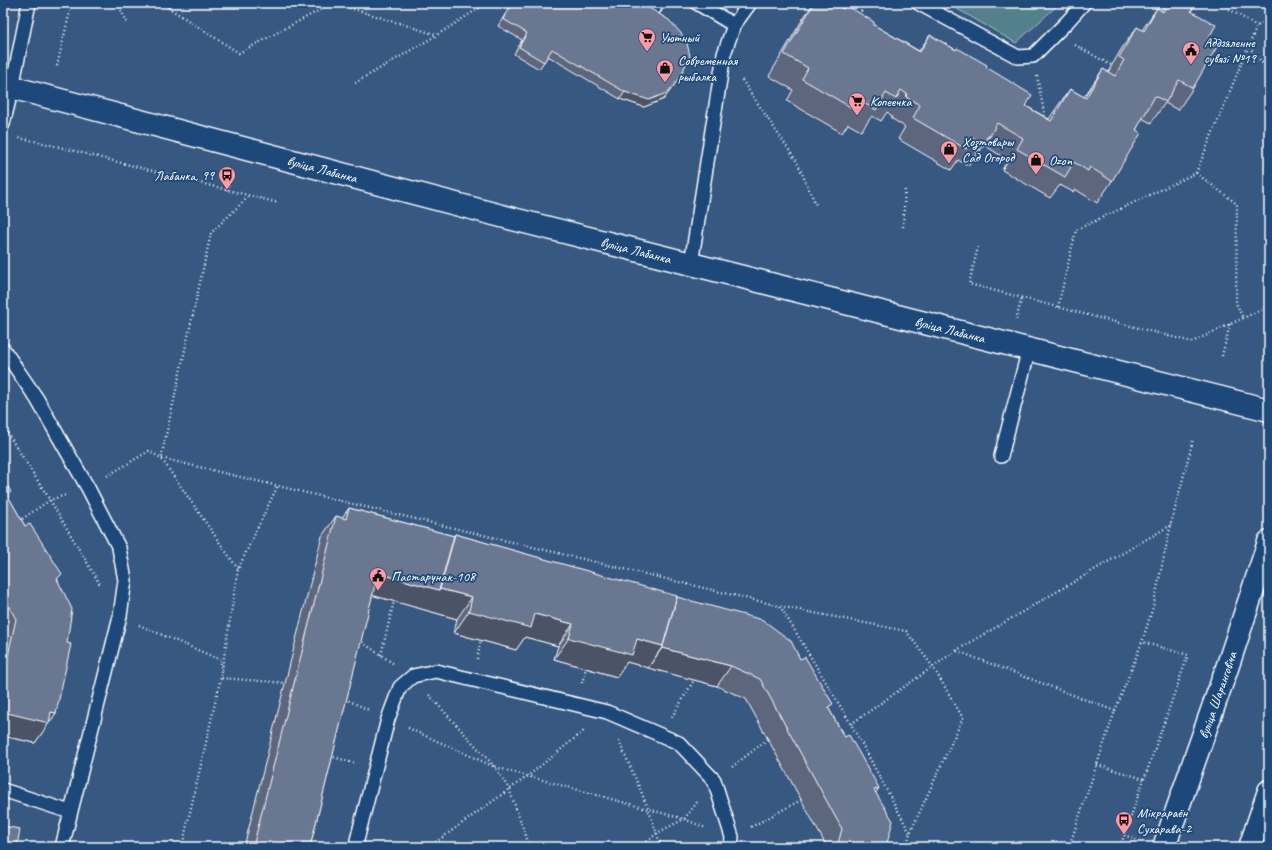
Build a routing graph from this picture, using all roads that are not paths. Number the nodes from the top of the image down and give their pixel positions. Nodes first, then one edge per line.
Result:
1 (29, 3) edge
2 (658, 3) edge
3 (697, 3) edge
4 (750, 3) edge
5 (918, 3) edge
6 (1084, 3) edge
7 (648, 17) edge
8 (734, 25) junction
9 (8, 86) edge
10 (3, 124) edge
11 (691, 264) junction
12 (3, 349) edge
13 (1029, 349) junction
14 (1269, 410) edge
15 (1001, 456) dead end
16 (1269, 542) edge
17 (3, 790) edge
18 (1269, 791) edge
19 (70, 812) junction
20 (731, 842) edge
21 (62, 847) edge
22 (357, 847) edge
23 (1164, 847) edge
24 (1250, 847) edge

1 - 9 lane
2 - 7 lane
3 - 8 lane
4 - 8 lane
5 - 6 lane
8 - 11 lane
9 - 10 lane
9 - 11 main road, вуліца Лабанка
11 - 13 main road, вуліца Лабанка
12 - 19 lane
13 - 14 main road, вуліца Лабанка
13 - 15 lane
16 - 23 main road, вуліца Шаранговіча
17 - 19 lane
18 - 24 main road
19 - 21 lane
20 - 22 lane

